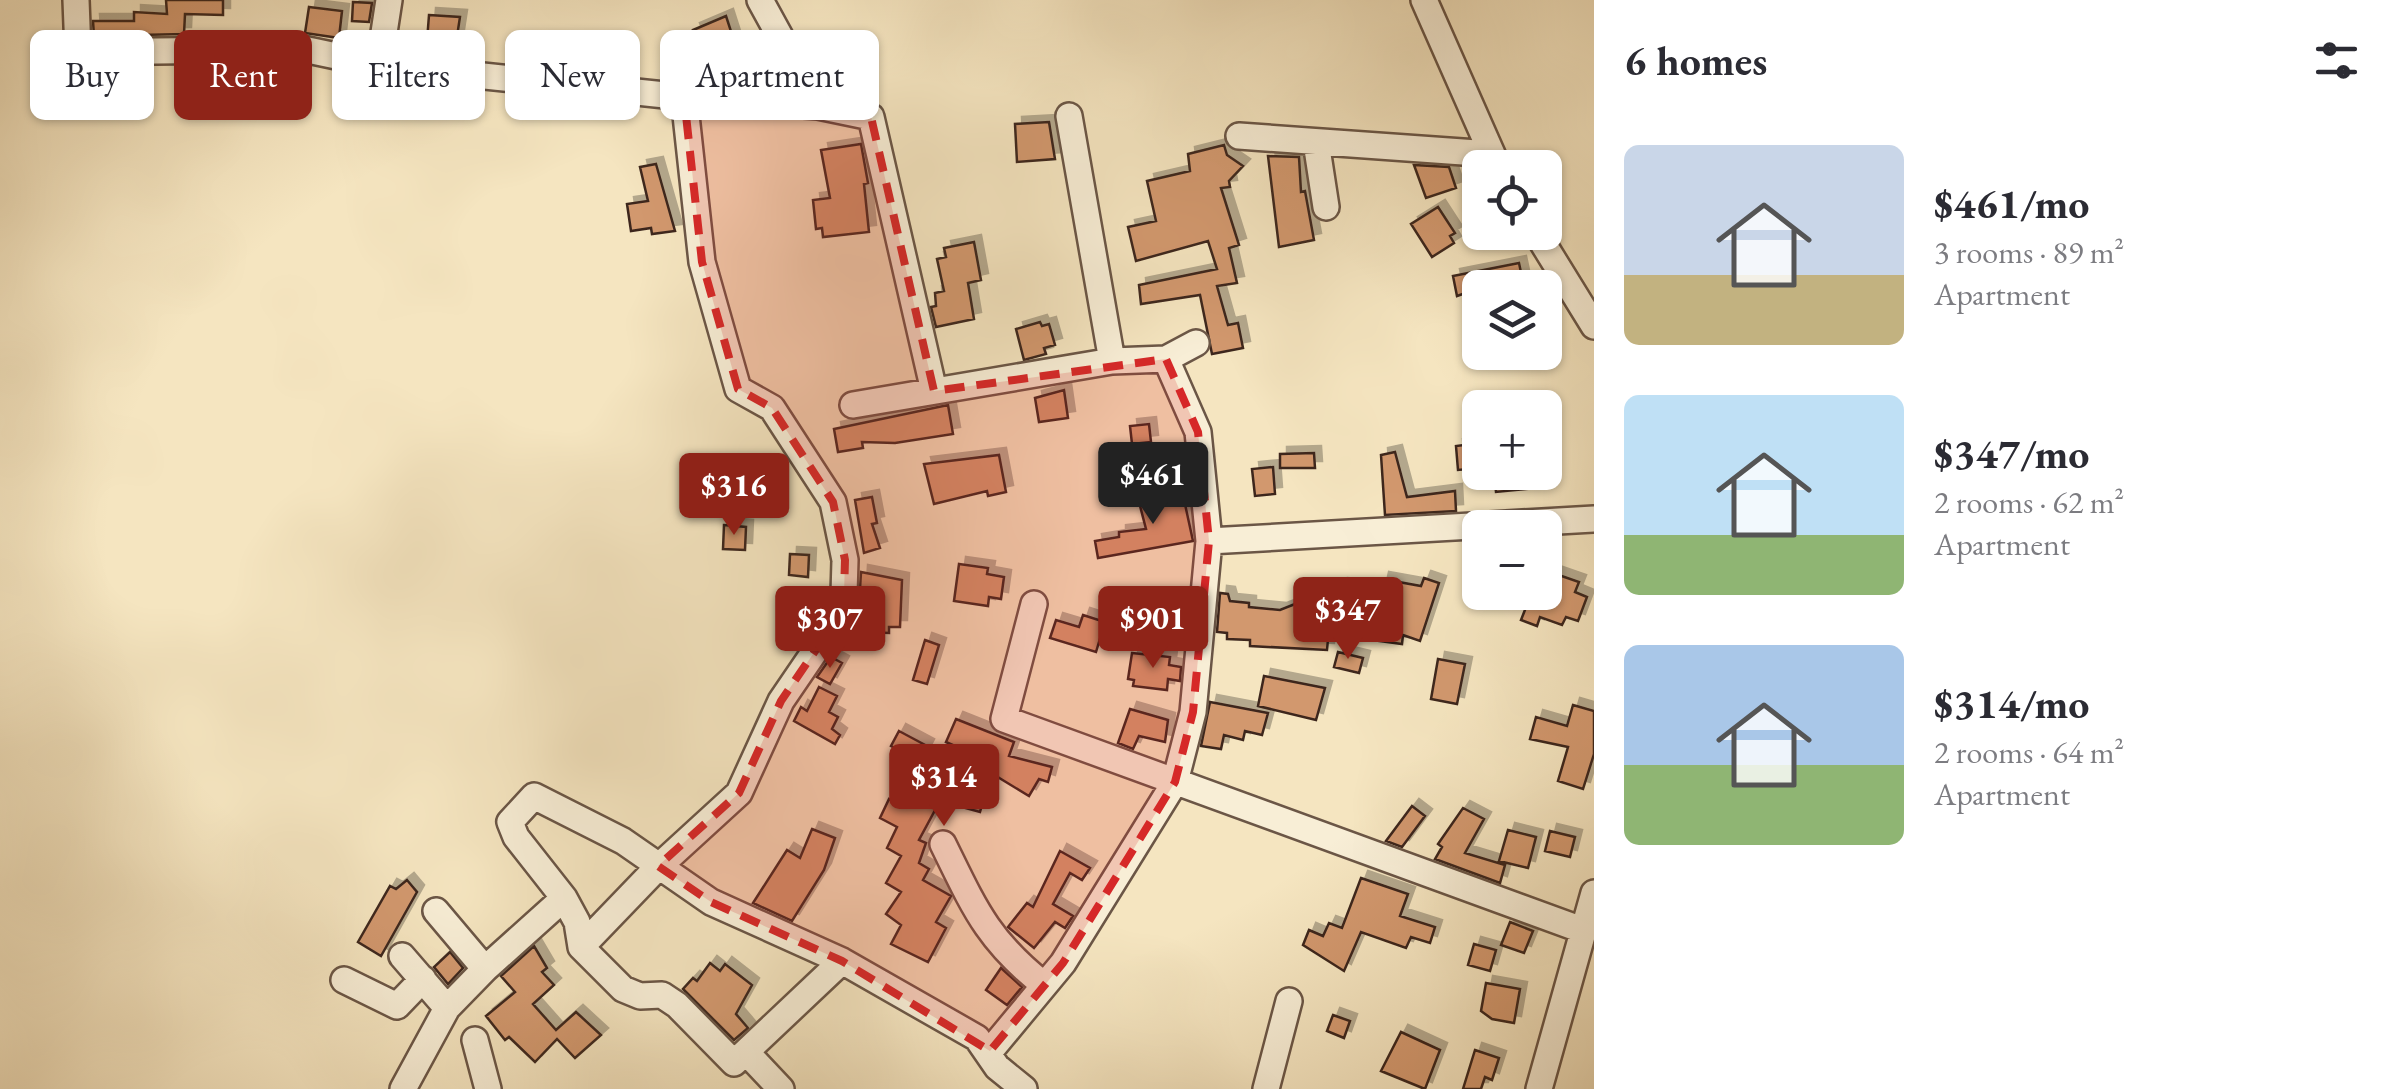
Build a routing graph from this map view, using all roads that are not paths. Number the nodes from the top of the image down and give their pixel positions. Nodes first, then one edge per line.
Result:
1 (76, 0) edge
2 (389, 0) edge
3 (760, 0) edge
4 (1424, 0) edge
5 (384, 30) edge
6 (776, 30) edge
7 (332, 54) edge
8 (485, 76) edge
9 (660, 94) edge
10 (1069, 116) dead end
11 (687, 120) edge
12 (872, 120) edge
13 (1238, 136) dead end
14 (1316, 142) junction
15 (1489, 150) edge
16 (1462, 158) edge
17 (1326, 207) dead end
18 (1547, 250) edge
19 (1594, 326) edge
20 (1196, 343) dead end
21 (1166, 359) junction
22 (1112, 361) junction
23 (934, 391) junction
24 (853, 405) dead end
25 (1594, 519) edge
26 (1209, 541) junction
27 (1034, 604) dead end
28 (1176, 782) junction
29 (943, 844) dead end
30 (658, 866) junction
31 (1594, 892) edge
32 (564, 898) junction
33 (436, 912) dead end
34 (1585, 931) junction
35 (581, 947) junction
36 (402, 956) dead end
37 (842, 960) junction
38 (485, 969) junction
39 (423, 979) junction
40 (344, 980) dead end
41 (1044, 985) junction
42 (1290, 1001) dead end
43 (447, 1008) junction
44 (475, 1040) dead end
45 (990, 1051) junction
46 (746, 1052) junction
47 (403, 1089) edge
48 (488, 1089) edge
49 (781, 1089) edge
50 (1024, 1089) edge
51 (1266, 1089) edge
52 (1539, 1089) edge

1 - 7 street
2 - 5 street
3 - 6 street
4 - 15 street
8 - 9 street
10 - 22 street
11 - 30 street
12 - 23 street
13 - 14 street
14 - 16 street
14 - 17 street
18 - 19 street
20 - 21 street
21 - 22 street
21 - 26 street
22 - 23 street
23 - 24 street
25 - 26 street
26 - 28 street
27 - 28 street
28 - 34 street
28 - 41 street
29 - 41 street
30 - 32 street
30 - 35 street
30 - 37 street
31 - 34 street
32 - 35 street
32 - 38 street
33 - 38 street
34 - 52 street
35 - 46 street
36 - 39 street
37 - 45 street
37 - 46 street
38 - 43 street
39 - 40 street
39 - 43 street
41 - 45 street
42 - 51 street
43 - 47 street
44 - 48 street
45 - 50 street
46 - 49 street

